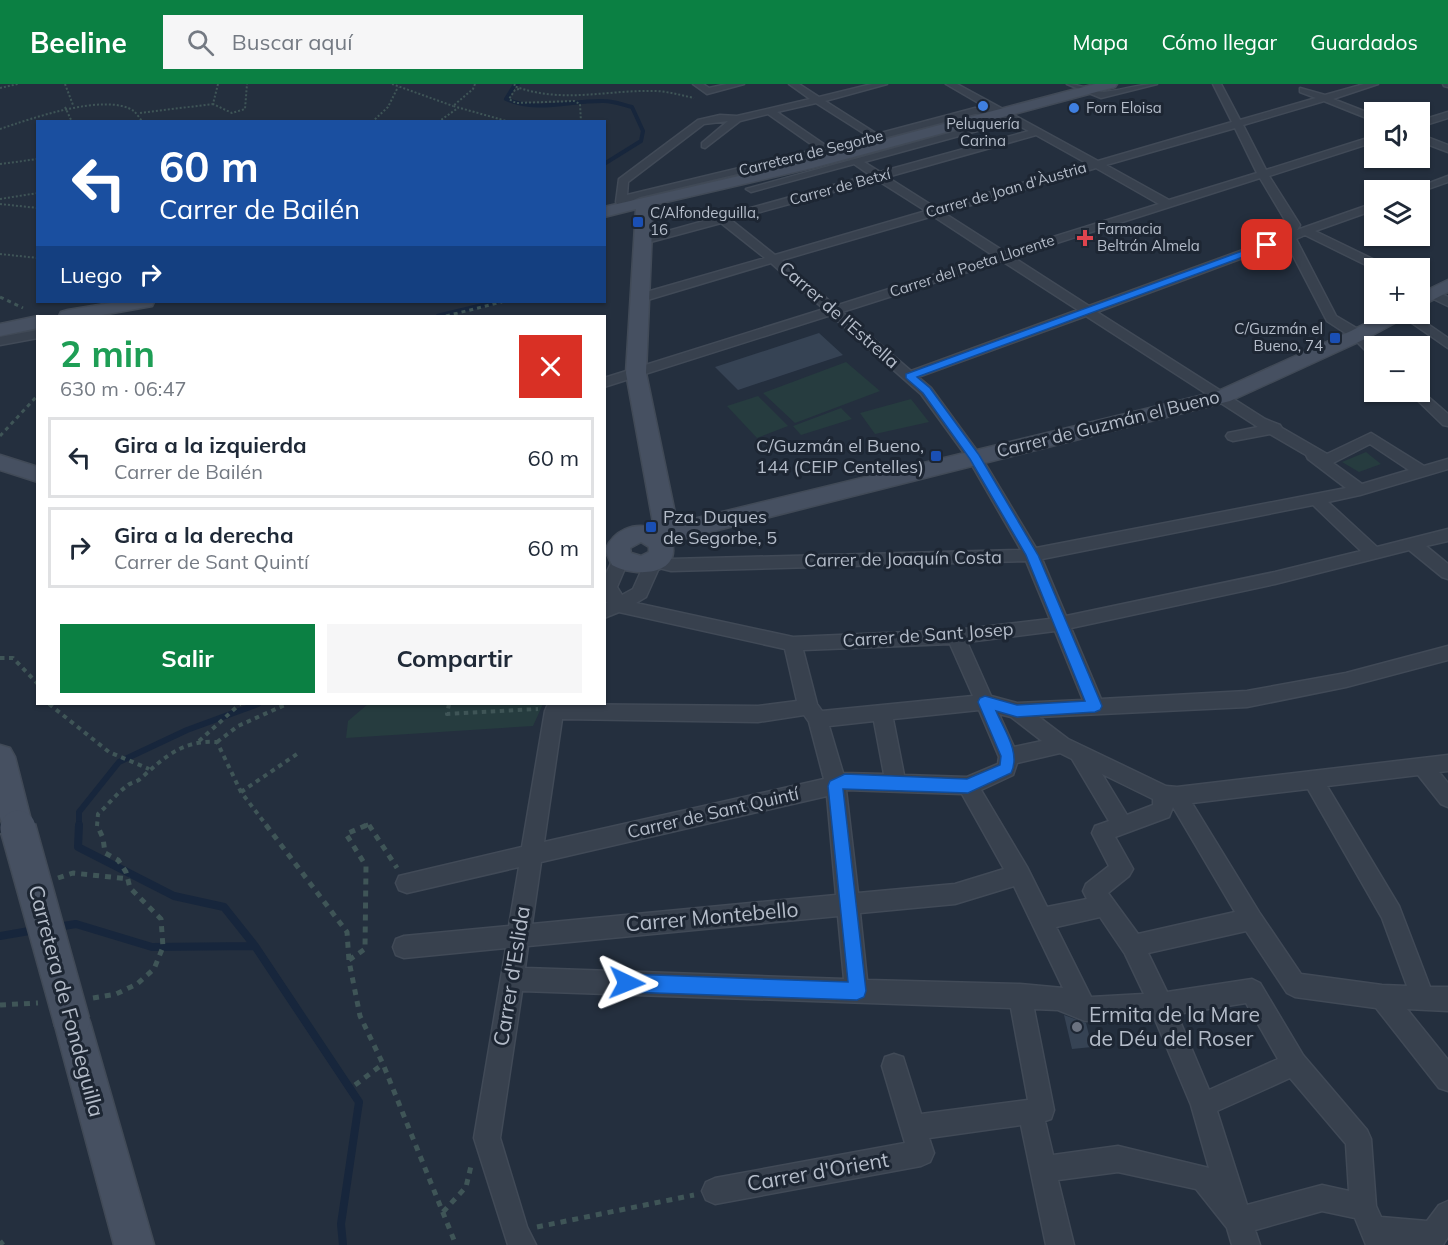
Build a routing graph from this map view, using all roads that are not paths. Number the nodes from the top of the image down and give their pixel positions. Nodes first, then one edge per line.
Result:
1 (697, 84) edge
2 (740, 84) edge
3 (792, 84) edge
4 (883, 84) edge
5 (950, 84) edge
6 (1071, 84) edge
7 (1110, 84) edge
8 (1153, 84) edge
9 (1217, 84) edge
10 (1374, 84) edge
11 (1303, 90) dead end
12 (1085, 91) junction
13 (1324, 98) junction
14 (817, 100) junction
15 (769, 111) junction
16 (1003, 113) junction
17 (1364, 114) edge
18 (1448, 115) edge
19 (737, 119) junction
20 (1430, 121) edge
21 (1238, 124) junction
22 (1038, 132) junction
23 (876, 137) junction
24 (1364, 142) edge
25 (1430, 142) edge
26 (705, 145) dead end
27 (1448, 149) edge
28 (825, 150) junction
29 (857, 162) junction
30 (1097, 165) junction
31 (1263, 174) junction
32 (879, 176) junction
33 (1448, 179) edge
34 (1430, 185) edge
35 (751, 189) dead end
36 (645, 203) junction
37 (1168, 204) junction
38 (623, 205) junction
39 (1364, 210) edge
40 (606, 211) edge
41 (934, 211) junction
42 (723, 219) junction
43 (1305, 231) junction
44 (1289, 237) junction
45 (643, 242) junction
46 (1004, 256) junction
47 (773, 259) junction
48 (1364, 260) edge
49 (640, 298) junction
50 (142, 303) edge
51 (833, 310) junction
52 (1088, 310) junction
53 (115, 311) edge
54 (82, 315) edge
55 (36, 322) edge
56 (1378, 324) edge
57 (1419, 324) edge
58 (0, 330) edge
59 (36, 334) edge
60 (1358, 335) junction
61 (0, 341) edge
62 (1364, 341) edge
63 (1448, 344) edge
64 (636, 373) junction
65 (910, 376) junction
66 (606, 382) edge
67 (1223, 397) junction
68 (1427, 402) edge
69 (1448, 422) edge
70 (1275, 428) junction
71 (1233, 436) dead end
72 (975, 458) junction
73 (0, 462) edge
74 (1448, 464) edge
75 (1422, 472) junction
76 (36, 474) edge
77 (1360, 490) junction
78 (1316, 499) junction
79 (606, 534) edge
80 (1448, 535) edge
81 (631, 536) junction
82 (1412, 544) junction
83 (658, 549) junction
84 (1374, 554) junction
85 (1032, 555) junction
86 (621, 559) junction
87 (1448, 573) edge
88 (609, 600) edge
89 (1060, 624) junction
90 (956, 637) junction
91 (794, 644) junction
92 (1448, 652) edge
93 (985, 702) junction
94 (1095, 706) junction
95 (556, 707) edge
96 (1017, 711) junction
97 (882, 712) junction
98 (813, 713) junction
99 (1070, 749) junction
100 (1009, 756) junction
101 (0, 757) edge
102 (1448, 763) edge
103 (1423, 767) junction
104 (1313, 780) junction
105 (895, 781) junction
106 (836, 786) junction
107 (968, 786) junction
108 (1171, 795) junction
109 (1448, 798) edge
110 (1112, 829) junction
111 (531, 855) junction
112 (1019, 874) junction
113 (407, 884) road end
114 (850, 904) junction
115 (1105, 906) junction
116 (1042, 919) junction
117 (1251, 919) junction
118 (519, 936) junction
119 (404, 946) dead end
120 (1133, 946) junction
121 (512, 979) junction
122 (857, 991) junction
123 (1020, 996) junction
124 (1382, 997) junction
125 (1423, 998) junction
126 (1448, 999) edge
127 (1161, 1005) junction
128 (1085, 1009) junction
129 (1294, 1064) junction
130 (894, 1066) dead end
131 (1448, 1079) edge
132 (1203, 1105) junction
133 (1030, 1111) junction
134 (913, 1128) junction
135 (1043, 1169) junction
136 (715, 1191) road end
137 (1448, 1214) edge
138 (1372, 1228) edge
139 (1242, 1233) edge
140 (519, 1238) edge
141 (134, 1245) edge
142 (1060, 1245) edge

1 - 2 street
3 - 14 street
4 - 14 street
5 - 16 street
6 - 12 street
7 - 12 street, Carretera de Segorbe
8 - 12 street, Carretera de Segorbe
9 - 21 street
10 - 13 street, Carrer de Joan d'Àustria
11 - 13 street
12 - 16 street, Carretera de Segorbe
13 - 17 street
13 - 21 street, Carrer de Joan d'Àustria
14 - 15 street
14 - 23 street
15 - 19 street
15 - 28 street
16 - 22 street
16 - 23 street, Carretera de Segorbe
16 - 29 street, Carretera de Segorbe
16 - 36 street, Carretera de Segorbe
18 - 20 street
19 - 26 street
19 - 38 street
21 - 30 street, Carrer de Joan d'Àustria
21 - 31 street
22 - 30 street
22 - 32 street, Carrer de Betxí
23 - 28 street, Carretera de Segorbe
24 - 31 street, Carrer del Poeta Llorente
25 - 27 street
28 - 38 street, Carretera de Segorbe
29 - 32 street
29 - 35 street, Carretera de Segorbe
30 - 37 street
30 - 41 street, Carrer de Joan d'Àustria
31 - 37 street, Carrer del Poeta Llorente
31 - 44 street
32 - 41 street
32 - 42 street, Carrer de Betxí
33 - 34 street
36 - 38 street, Carretera de Segorbe
36 - 45 street
37 - 46 street, Carrer del Poeta Llorente
38 - 40 street
39 - 43 street
41 - 46 street
41 - 47 street, Carrer de Joan d'Àustria
42 - 45 street, Carrer de Betxí
42 - 47 street, Carrer de l'Estrella
43 - 44 street
43 - 48 street
44 - 52 street
44 - 60 street
45 - 49 street
46 - 51 street, Carrer del Poeta Llorente
46 - 52 street
47 - 49 street, Carrer de Joan d'Àustria
47 - 51 street, Carrer de l'Estrella
49 - 64 street
50 - 53 street
51 - 64 street, Carrer del Poeta Llorente
51 - 65 street, Carrer de l'Estrella
52 - 65 street
52 - 67 street
53 - 54 street
55 - 58 street
56 - 60 street, Carrer de Guzmán el Bueno
57 - 63 street
59 - 61 street
60 - 62 street
60 - 67 street, Carrer de Guzmán el Bueno
64 - 66 street, Carrer del Poeta Llorente
64 - 83 street
65 - 72 street, Carrer de l'Estrella
67 - 70 street
67 - 72 street, Carrer de Guzmán el Bueno
68 - 69 street
70 - 71 street
70 - 75 street
70 - 77 street
72 - 83 street, Carrer de Guzmán el Bueno
72 - 85 street, Carrer de l'Estrella
73 - 76 street
74 - 75 street
75 - 77 street, Carrer de Joaquín Costa
77 - 78 street, Carrer de Joaquín Costa
78 - 84 street
78 - 85 street, Carrer de Joaquín Costa
79 - 81 street
80 - 82 street, Carrer de Sant Josep
81 - 83 street
81 - 86 street
82 - 84 street, Carrer de Sant Josep
82 - 87 street
83 - 85 street, Carrer de Joaquín Costa
83 - 86 street
83 - 88 street
84 - 89 street, Carrer de Sant Josep
85 - 89 street, Carrer de l'Estrella
86 - 88 street
88 - 91 street, Carrer de Sant Josep
89 - 90 street, Carrer de Sant Josep
89 - 94 street, Carrer de l'Estrella
90 - 91 street, Carrer de Sant Josep
90 - 93 street
91 - 98 street
92 - 94 street
93 - 96 street
93 - 97 street
93 - 100 street
94 - 96 street
95 - 98 street
95 - 111 street, Carrer d'Eslida
96 - 99 street
97 - 98 street
97 - 105 street
98 - 106 street
99 - 100 street
99 - 108 street
99 - 110 street
100 - 107 street, Carrer de Sant Quintí
101 - 141 street, Carretera de Fondeguilla, bridge
102 - 103 street
103 - 104 street
103 - 109 street
104 - 108 street
104 - 125 street
105 - 106 street, Carrer de Sant Quintí
105 - 107 street, Carrer de Sant Quintí
106 - 111 street, Carrer de Sant Quintí
106 - 114 street
107 - 112 street
108 - 110 street
108 - 117 street
110 - 115 street
111 - 113 street, Carrer de Sant Quintí
111 - 118 street, Carrer d'Eslida
112 - 114 street, Carrer Montebello
112 - 116 street
114 - 118 street, Carrer Montebello
114 - 122 street
115 - 116 street
115 - 120 street
116 - 128 street
117 - 120 street
117 - 124 street
118 - 119 street, Carrer Montebello
118 - 121 street, Carrer d'Eslida
120 - 127 street
121 - 122 street
121 - 140 street, Carrer d'Eslida
122 - 123 street
123 - 128 street
123 - 133 street
124 - 125 street
124 - 131 street
125 - 126 street
127 - 128 street
127 - 129 street
127 - 132 street
129 - 132 street
129 - 138 street
130 - 134 street
132 - 139 street
133 - 134 street
133 - 135 street
134 - 136 street, Carrer d'Orient
135 - 139 street
135 - 142 street
137 - 138 street
138 - 139 street

